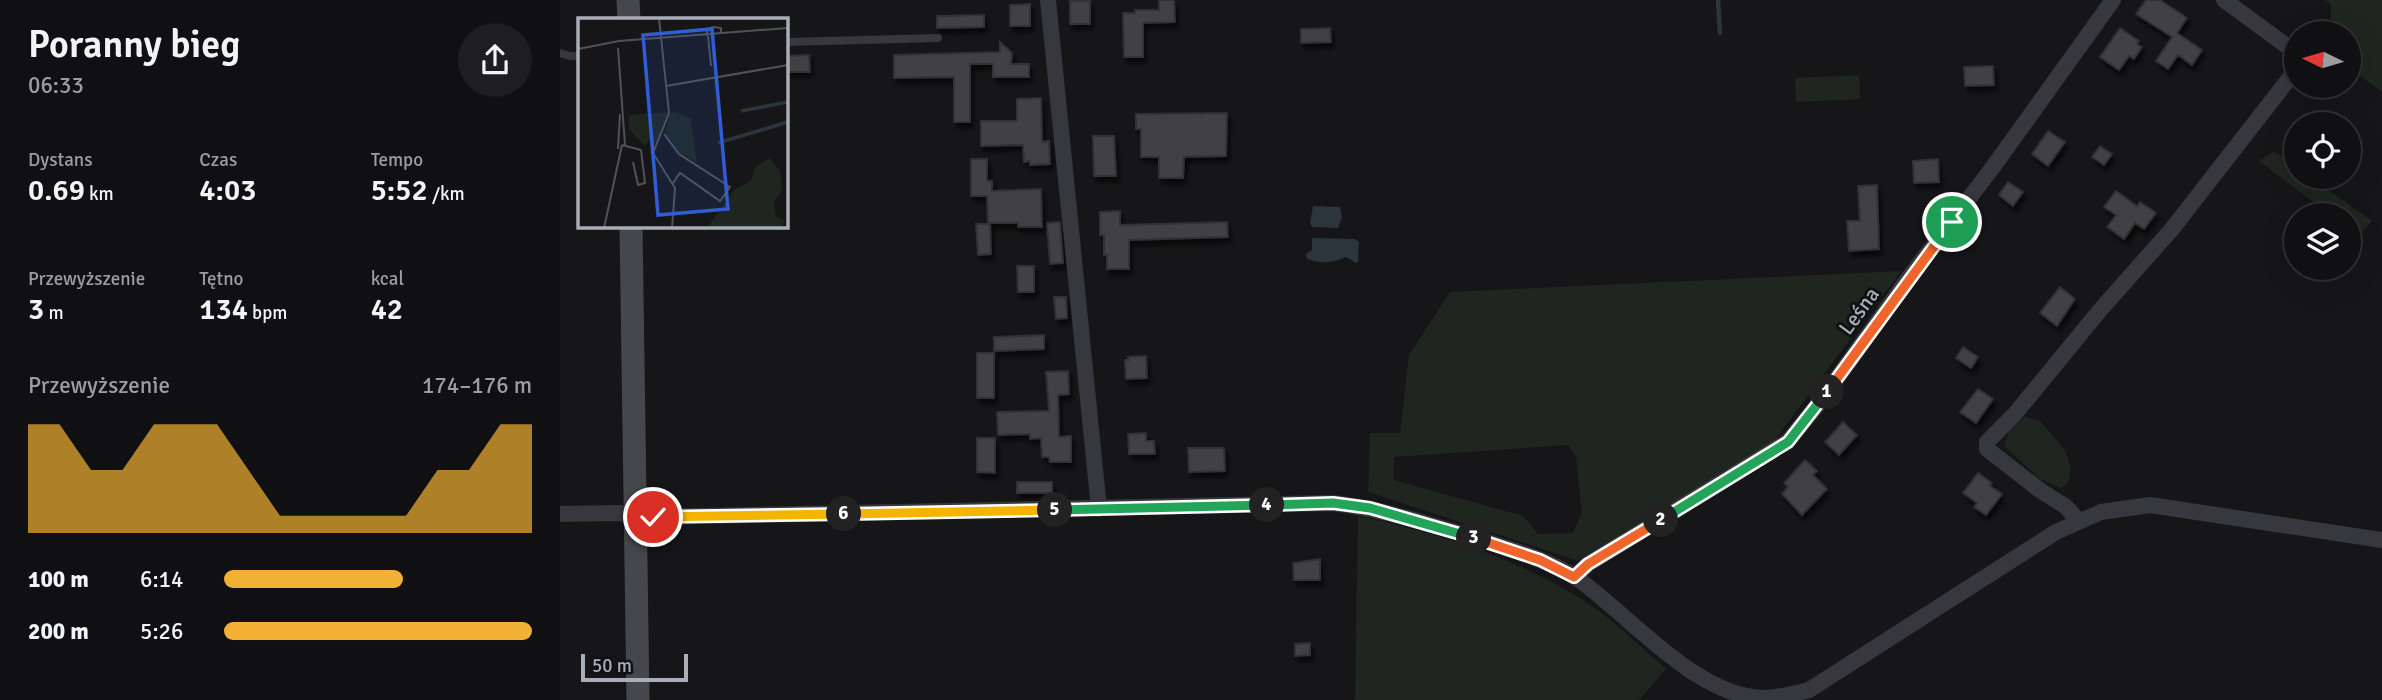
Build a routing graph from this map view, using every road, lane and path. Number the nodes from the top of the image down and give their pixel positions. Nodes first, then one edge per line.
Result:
1 (628, 0) edge
2 (1048, 0) edge
3 (2113, 0) edge
4 (2224, 0) edge
5 (628, 18) edge
6 (938, 38) dead end
7 (788, 42) edge
8 (560, 54) edge
9 (575, 56) edge
10 (631, 228) edge
11 (1099, 509) junction
12 (560, 514) edge
13 (635, 515) junction
14 (2079, 521) junction
15 (2382, 540) edge
16 (1574, 577) junction
17 (638, 700) edge

1 - 5 main road
2 - 11 street
3 - 16 street, Leśna
4 - 14 street
6 - 7 lane
8 - 9 lane
10 - 13 main road
11 - 13 street
11 - 16 street
12 - 13 street
13 - 17 main road
14 - 15 street
14 - 16 street

